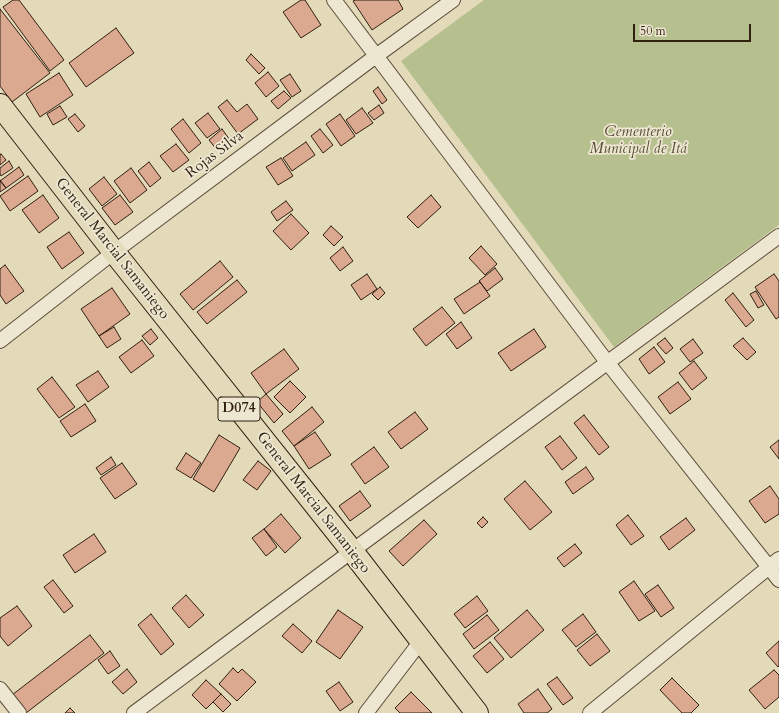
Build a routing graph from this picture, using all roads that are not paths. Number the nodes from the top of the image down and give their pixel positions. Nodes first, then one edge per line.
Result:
1 (334, 0) edge
2 (453, 0) edge
3 (376, 56) junction
4 (0, 105) edge
5 (779, 236) edge
6 (114, 252) junction
7 (0, 341) edge
8 (607, 362) junction
9 (352, 551) junction
10 (774, 563) edge
11 (779, 580) edge
12 (421, 641) junction
13 (0, 689) edge
14 (19, 713) edge
15 (134, 713) edge
16 (366, 713) edge
17 (477, 713) edge
18 (590, 713) edge

1 - 3 street
2 - 3 street, Rojas Silva
3 - 6 street, Rojas Silva
3 - 8 street
4 - 6 main road, General Marcial Samaniego / D074
5 - 8 street
6 - 7 street, Rojas Silva
6 - 9 main road, General Marcial Samaniego / D074
8 - 9 street
8 - 10 street
9 - 12 main road, General Marcial Samaniego / D074
9 - 15 street
10 - 11 street
10 - 18 street
12 - 16 street
12 - 17 main road, General Marcial Samaniego / D074
13 - 14 street

